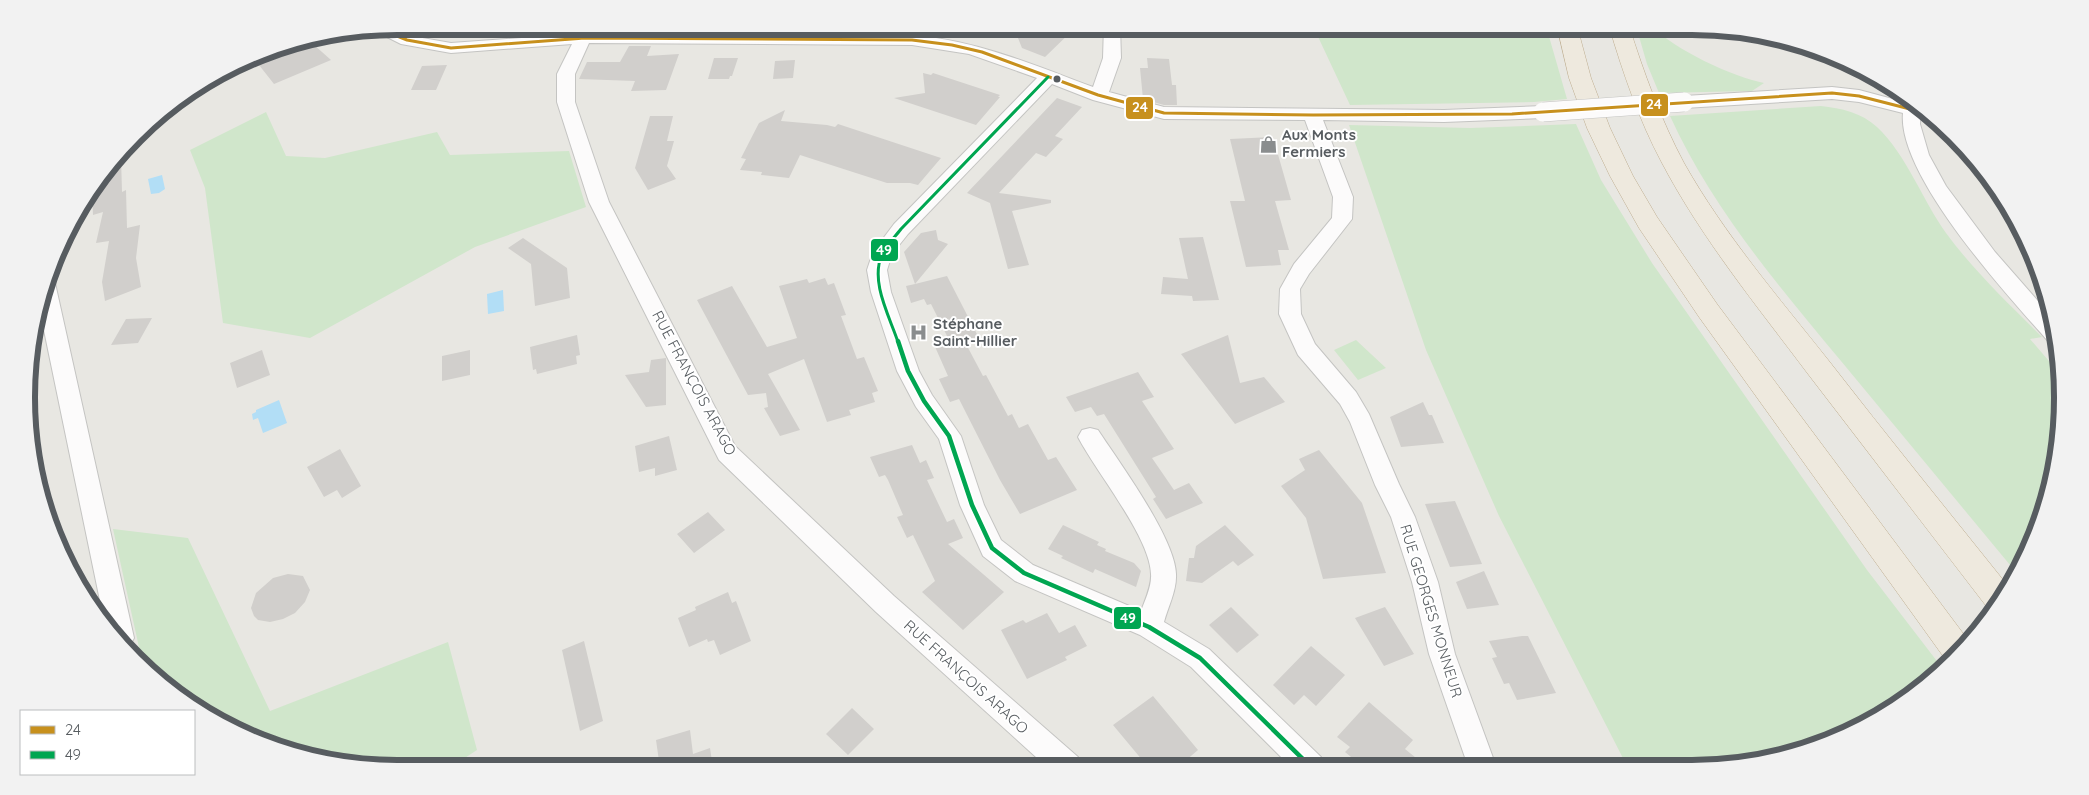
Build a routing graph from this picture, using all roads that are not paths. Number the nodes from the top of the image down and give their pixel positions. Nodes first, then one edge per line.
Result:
1 (395, 35) edge
2 (549, 35) edge
3 (571, 35) edge
4 (586, 35) edge
5 (709, 35) edge
6 (1112, 35) edge
7 (1568, 35) edge
8 (1622, 35) edge
9 (539, 41) junction
10 (1048, 77) junction
11 (1099, 96) junction
12 (1903, 104) edge
13 (1911, 109) edge
14 (1313, 115) junction
15 (48, 299) edge
16 (2046, 324) edge
17 (1090, 438) dead end
18 (1996, 594) edge
19 (1149, 627) junction
20 (119, 630) edge
21 (1954, 647) edge
22 (1060, 760) edge
23 (1305, 760) edge
24 (1480, 760) edge

1 - 9 street
2 - 9 street
3 - 9 street
4 - 22 street, RUE FRANÇOIS ARAGO
5 - 10 street
6 - 11 street
7 - 21 highway
8 - 18 highway
10 - 11 street
10 - 19 street
11 - 14 street
12 - 14 street, bridge
13 - 16 street
14 - 24 street, RUE GEORGES MONNEUR
15 - 20 street
17 - 19 street
19 - 23 street

